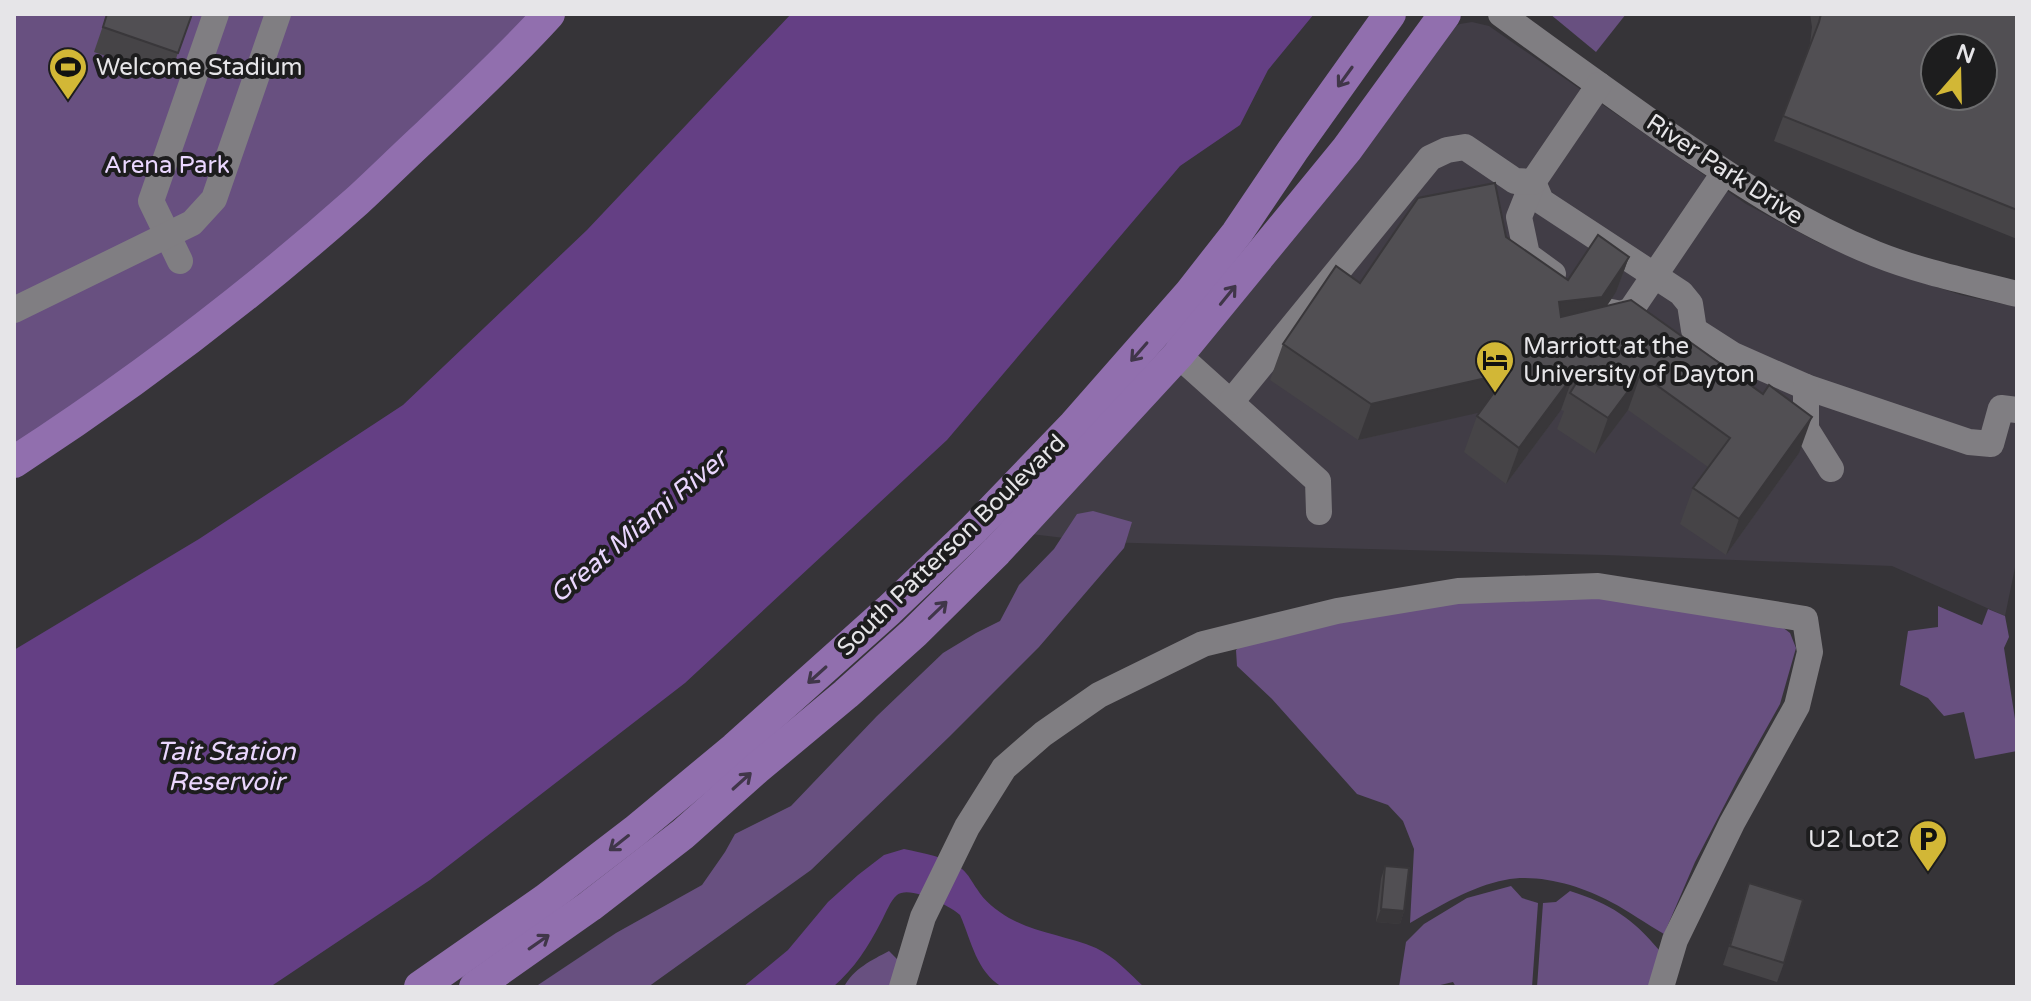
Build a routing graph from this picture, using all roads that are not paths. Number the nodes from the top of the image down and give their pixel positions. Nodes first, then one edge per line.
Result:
1 (216, 14) edge
2 (278, 14) edge
3 (549, 14) edge
4 (1390, 14) edge
5 (1445, 14) edge
6 (1501, 14) edge
7 (1599, 85) junction
8 (1724, 173) junction
9 (1533, 182) junction
10 (168, 234) junction
11 (180, 261) dead end
12 (1654, 276) junction
13 (1573, 289) edge
14 (1190, 293) junction
15 (2017, 294) edge
16 (14, 310) edge
17 (1603, 311) edge
18 (1178, 355) junction
19 (1806, 387) junction
20 (1231, 402) junction
21 (2017, 410) edge
22 (14, 462) edge
23 (1831, 469) dead end
24 (1319, 512) dead end
25 (420, 987) edge
26 (475, 987) edge
27 (902, 987) edge
28 (1661, 987) edge

1 - 10 street
2 - 10 street
3 - 22 main road
4 -> 14 main road, South Patterson Boulevard
18 -> 5 main road, South Patterson Boulevard
6 - 7 street, River Park Drive
7 - 8 street, River Park Drive
7 - 9 street
8 - 12 street
8 - 15 street, River Park Drive
9 - 12 street
9 - 13 street
9 - 20 street
10 - 11 street
10 - 16 street
12 - 17 street
12 - 19 street
14 - 18 street
14 -> 25 main road, South Patterson Boulevard
18 - 20 street
26 -> 18 main road, South Patterson Boulevard
19 - 21 street
19 - 23 street
20 - 24 street
27 - 28 street

